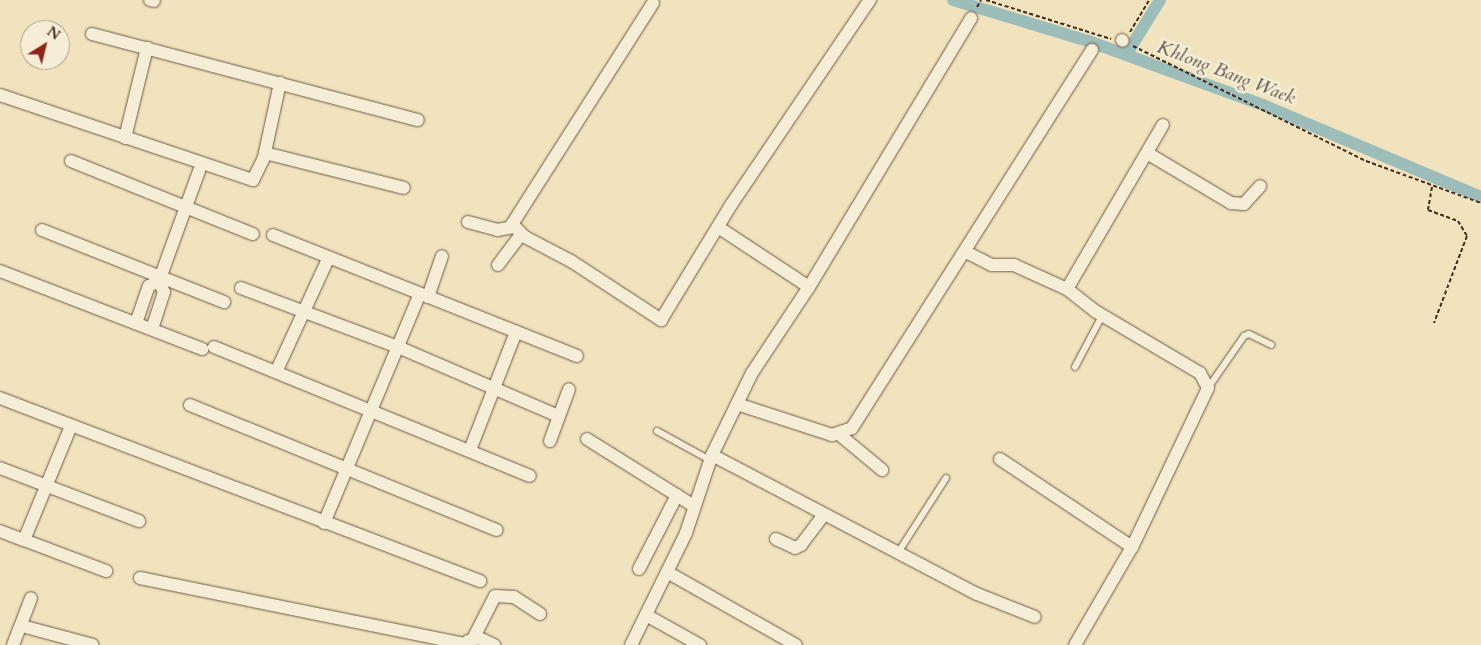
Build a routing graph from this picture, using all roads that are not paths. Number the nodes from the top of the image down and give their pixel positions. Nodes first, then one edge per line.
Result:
1 (870, 0) edge
2 (653, 3) dead end
3 (971, 18) dead end
4 (92, 34) dead end
5 (1095, 44) road end
6 (146, 48) junction
7 (280, 83) junction
8 (0, 95) edge
9 (418, 120) dead end
10 (1163, 125) dead end
11 (125, 138) junction
12 (265, 153) junction
13 (1147, 153) junction
14 (71, 161) dead end
15 (199, 172) dead end
16 (1260, 186) dead end
17 (404, 188) dead end
18 (186, 207) junction
19 (468, 222) dead end
20 (718, 227) junction
21 (42, 230) dead end
22 (517, 231) junction
23 (253, 234) dead end
24 (273, 234) dead end
25 (966, 252) junction
26 (442, 256) dead end
27 (329, 257) junction
28 (498, 265) dead end
29 (0, 271) edge
30 (160, 278) junction
31 (809, 287) junction
32 (241, 288) dead end
33 (1066, 289) junction
34 (424, 296) junction
35 (224, 302) dead end
36 (303, 312) junction
37 (1102, 316) junction
38 (136, 323) junction
39 (152, 329) junction
40 (516, 332) junction
41 (1272, 345) dead end
42 (398, 347) junction
43 (577, 356) dead end
44 (1075, 367) dead end
45 (277, 370) junction
46 (493, 388) junction
47 (1208, 388) junction
48 (569, 389) dead end
49 (0, 398) edge
50 (737, 404) junction
51 (190, 405) dead end
52 (372, 410) junction
53 (558, 416) junction
54 (72, 426) junction
55 (657, 431) dead end
56 (840, 435) junction
57 (587, 439) dead end
58 (550, 441) dead end
59 (470, 450) junction
60 (711, 457) junction
61 (1000, 459) dead end
62 (347, 466) junction
63 (0, 468) edge
64 (882, 470) dead end
65 (530, 476) dead end
66 (946, 478) dead end
67 (46, 486) junction
68 (677, 495) junction
69 (694, 506) junction
70 (824, 515) junction
71 (139, 522) dead end
72 (324, 522) junction
73 (497, 530) dead end
74 (0, 531) edge
75 (776, 539) dead end
76 (24, 540) junction
77 (1132, 547) junction
78 (899, 551) junction
79 (639, 569) dead end
80 (106, 571) dead end
81 (667, 572) junction
82 (140, 578) dead end
83 (480, 581) dead end
84 (30, 598) dead end
85 (540, 614) dead end
86 (646, 615) junction
87 (1035, 616) dead end
88 (22, 626) junction
89 (467, 643) edge
90 (13, 645) edge
91 (93, 645) edge
92 (494, 645) edge
93 (630, 645) edge
94 (700, 645) edge
95 (796, 645) edge
96 (1075, 645) edge

1 - 20 street
2 - 22 street
3 - 31 street
4 - 6 street
5 - 25 street
6 - 7 street
6 - 11 street
7 - 9 street
7 - 12 street
8 - 11 street
10 - 13 street
11 - 12 street
12 - 17 street
13 - 16 street
13 - 33 street
14 - 18 street
15 - 18 street
18 - 23 street
18 - 30 street
19 - 22 street
20 - 22 street
20 - 31 street
21 - 30 street
22 - 28 street
24 - 27 street
25 - 33 street
25 - 56 street
26 - 34 street
27 - 34 street
27 - 36 street
29 - 38 street
30 - 35 street
30 - 38 street
30 - 39 street
31 - 50 street
32 - 36 street
33 - 37 street
34 - 40 street
34 - 42 street
36 - 42 street
36 - 45 street
37 - 44 lane
37 - 47 street
38 - 39 street
39 - 45 street
40 - 43 street
40 - 46 street
41 - 47 lane
42 - 46 street
42 - 52 street
45 - 52 street
46 - 53 street
46 - 59 street
47 - 77 street
48 - 53 street
49 - 54 street
50 - 56 street
50 - 60 street
51 - 62 street
52 - 59 street
52 - 62 street
53 - 58 street
54 - 67 street
54 - 72 street
55 - 60 lane
56 - 64 street
57 - 68 street
59 - 65 street
60 - 69 street
60 - 70 street
61 - 77 street
62 - 72 street
62 - 73 street
63 - 67 street
66 - 78 lane
67 - 71 street
67 - 76 street
68 - 69 street
68 - 79 street
69 - 81 street
70 - 75 street
70 - 78 street
72 - 83 street
74 - 76 street
76 - 80 street
77 - 96 street
78 - 87 street
81 - 86 street
81 - 95 street
82 - 89 street
84 - 88 street
85 - 89 street
86 - 93 street
86 - 94 street
88 - 90 street
88 - 91 street
89 - 92 street

